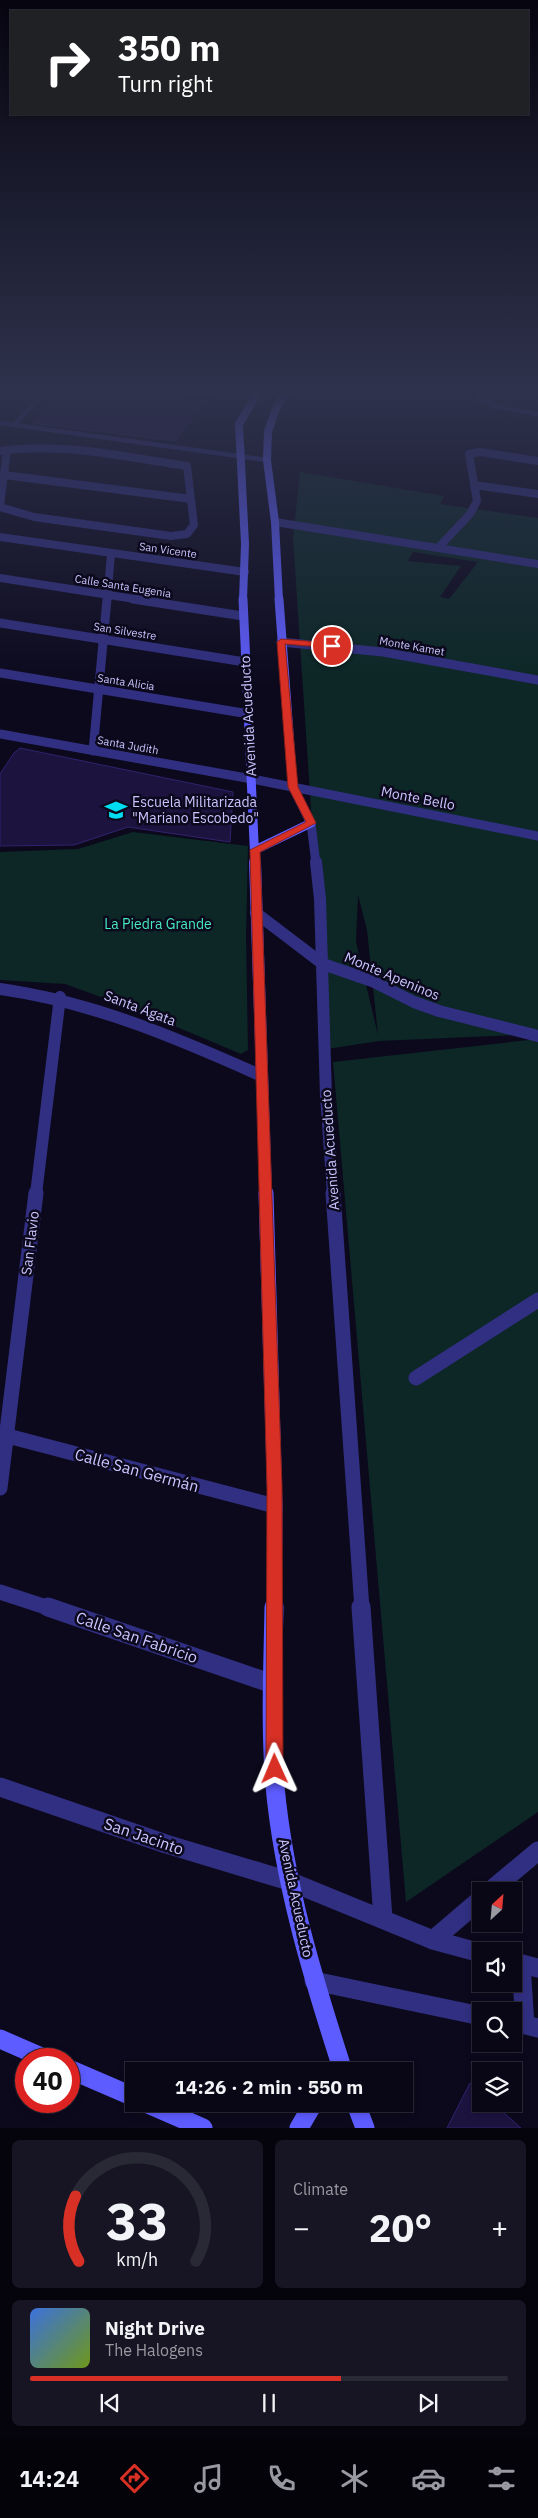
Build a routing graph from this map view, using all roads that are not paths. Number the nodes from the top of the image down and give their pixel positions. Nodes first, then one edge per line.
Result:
1 (3, 488) edge
2 (108, 488) edge
3 (190, 488) edge
4 (242, 488) edge
5 (271, 488) edge
6 (475, 488) edge
7 (498, 488) edge
8 (538, 494) edge
9 (191, 499) junction
10 (2, 508) edge
11 (275, 522) junction
12 (0, 537) edge
13 (438, 548) junction
14 (111, 554) junction
15 (538, 564) edge
16 (245, 572) junction
17 (0, 578) edge
18 (106, 594) junction
19 (243, 616) junction
20 (0, 623) edge
21 (102, 639) junction
22 (281, 642) junction
23 (245, 662) junction
24 (0, 673) edge
25 (538, 680) edge
26 (98, 689) junction
27 (249, 714) junction
28 (1, 736) edge
29 (93, 751) junction
30 (252, 780) junction
31 (293, 787) junction
32 (311, 823) junction
33 (538, 836) edge
34 (255, 850) junction
35 (256, 913) junction
36 (323, 964) junction
37 (0, 989) edge
38 (60, 997) junction
39 (538, 1036) edge
40 (262, 1076) junction
41 (538, 1300) edge
42 (416, 1378) dead end
43 (3, 1435) edge
44 (0, 1488) edge
45 (275, 1506) junction
46 (0, 1592) edge
47 (273, 1684) junction
48 (0, 1787) edge
49 (538, 1851) edge
50 (289, 1882) junction
51 (501, 1882) edge
52 (472, 1907) edge
53 (383, 1919) junction
54 (433, 1940) junction
55 (472, 1951) edge
56 (524, 1965) edge
57 (314, 1981) junction
58 (472, 2014) edge
59 (526, 2025) edge
60 (0, 2039) edge
61 (21, 2048) edge
62 (337, 2062) edge
63 (80, 2074) edge
64 (125, 2093) edge
65 (166, 2112) edge
66 (308, 2112) edge
67 (359, 2112) edge
68 (203, 2128) edge
69 (299, 2128) edge
70 (365, 2128) edge

1 - 10 street
2 - 9 street
3 - 9 street
4 - 16 street, Avenida Acueducto
5 - 11 street, Avenida Acueducto
6 - 13 street
7 - 8 street
9 - 10 street
11 - 13 street
11 - 22 street, Avenida Acueducto
12 - 14 street, San Vicente
13 - 15 street
14 - 16 street, San Vicente
14 - 18 street
16 - 19 street, Avenida Acueducto
17 - 18 street, Calle Santa Eugenia
18 - 19 street, Calle Santa Eugenia
18 - 21 street
19 - 23 street, Avenida Acueducto
20 - 21 street, San Silvestre
21 - 23 street, San Silvestre
21 - 26 street
22 - 25 street, Monte Kamet
22 - 31 street, Avenida Acueducto
23 - 27 street, Avenida Acueducto
24 - 26 street, Santa Alicia
26 - 27 street, Santa Alicia
26 - 29 street
27 - 30 street, Avenida Acueducto
28 - 29 street, Santa Judith
29 - 30 street, Santa Judith
30 - 31 street, Santa Judith
30 - 34 street, Avenida Acueducto
31 - 32 street, Avenida Acueducto
31 - 33 street, Monte Bello
32 - 34 street
32 - 36 street, Avenida Acueducto
34 - 35 street, Avenida Acueducto
35 - 36 street, Monte Apeninos
35 - 40 street, Avenida Acueducto
36 - 39 street, Monte Apeninos
36 - 53 street, Avenida Acueducto
37 - 38 street, Santa Ágata
38 - 40 street, Santa Ágata
38 - 43 street, San Flavio
40 - 45 street, Avenida Acueducto
41 - 42 street
43 - 44 street, San Flavio
43 - 45 street, Calle San Germán
45 - 47 street, Avenida Acueducto
46 - 47 street, Calle San Fabricio
47 - 50 street, Avenida Acueducto
48 - 50 street, San Jacinto
49 - 51 street
50 - 53 street, San Jacinto
50 - 57 street, Avenida Acueducto
52 - 54 street
53 - 54 street, San Jacinto
54 - 55 street, San Jacinto
56 - 59 street
57 - 58 street
57 - 62 street, Avenida Acueducto
60 - 61 street
63 - 64 street
65 - 68 street
66 - 69 street
67 - 70 street

